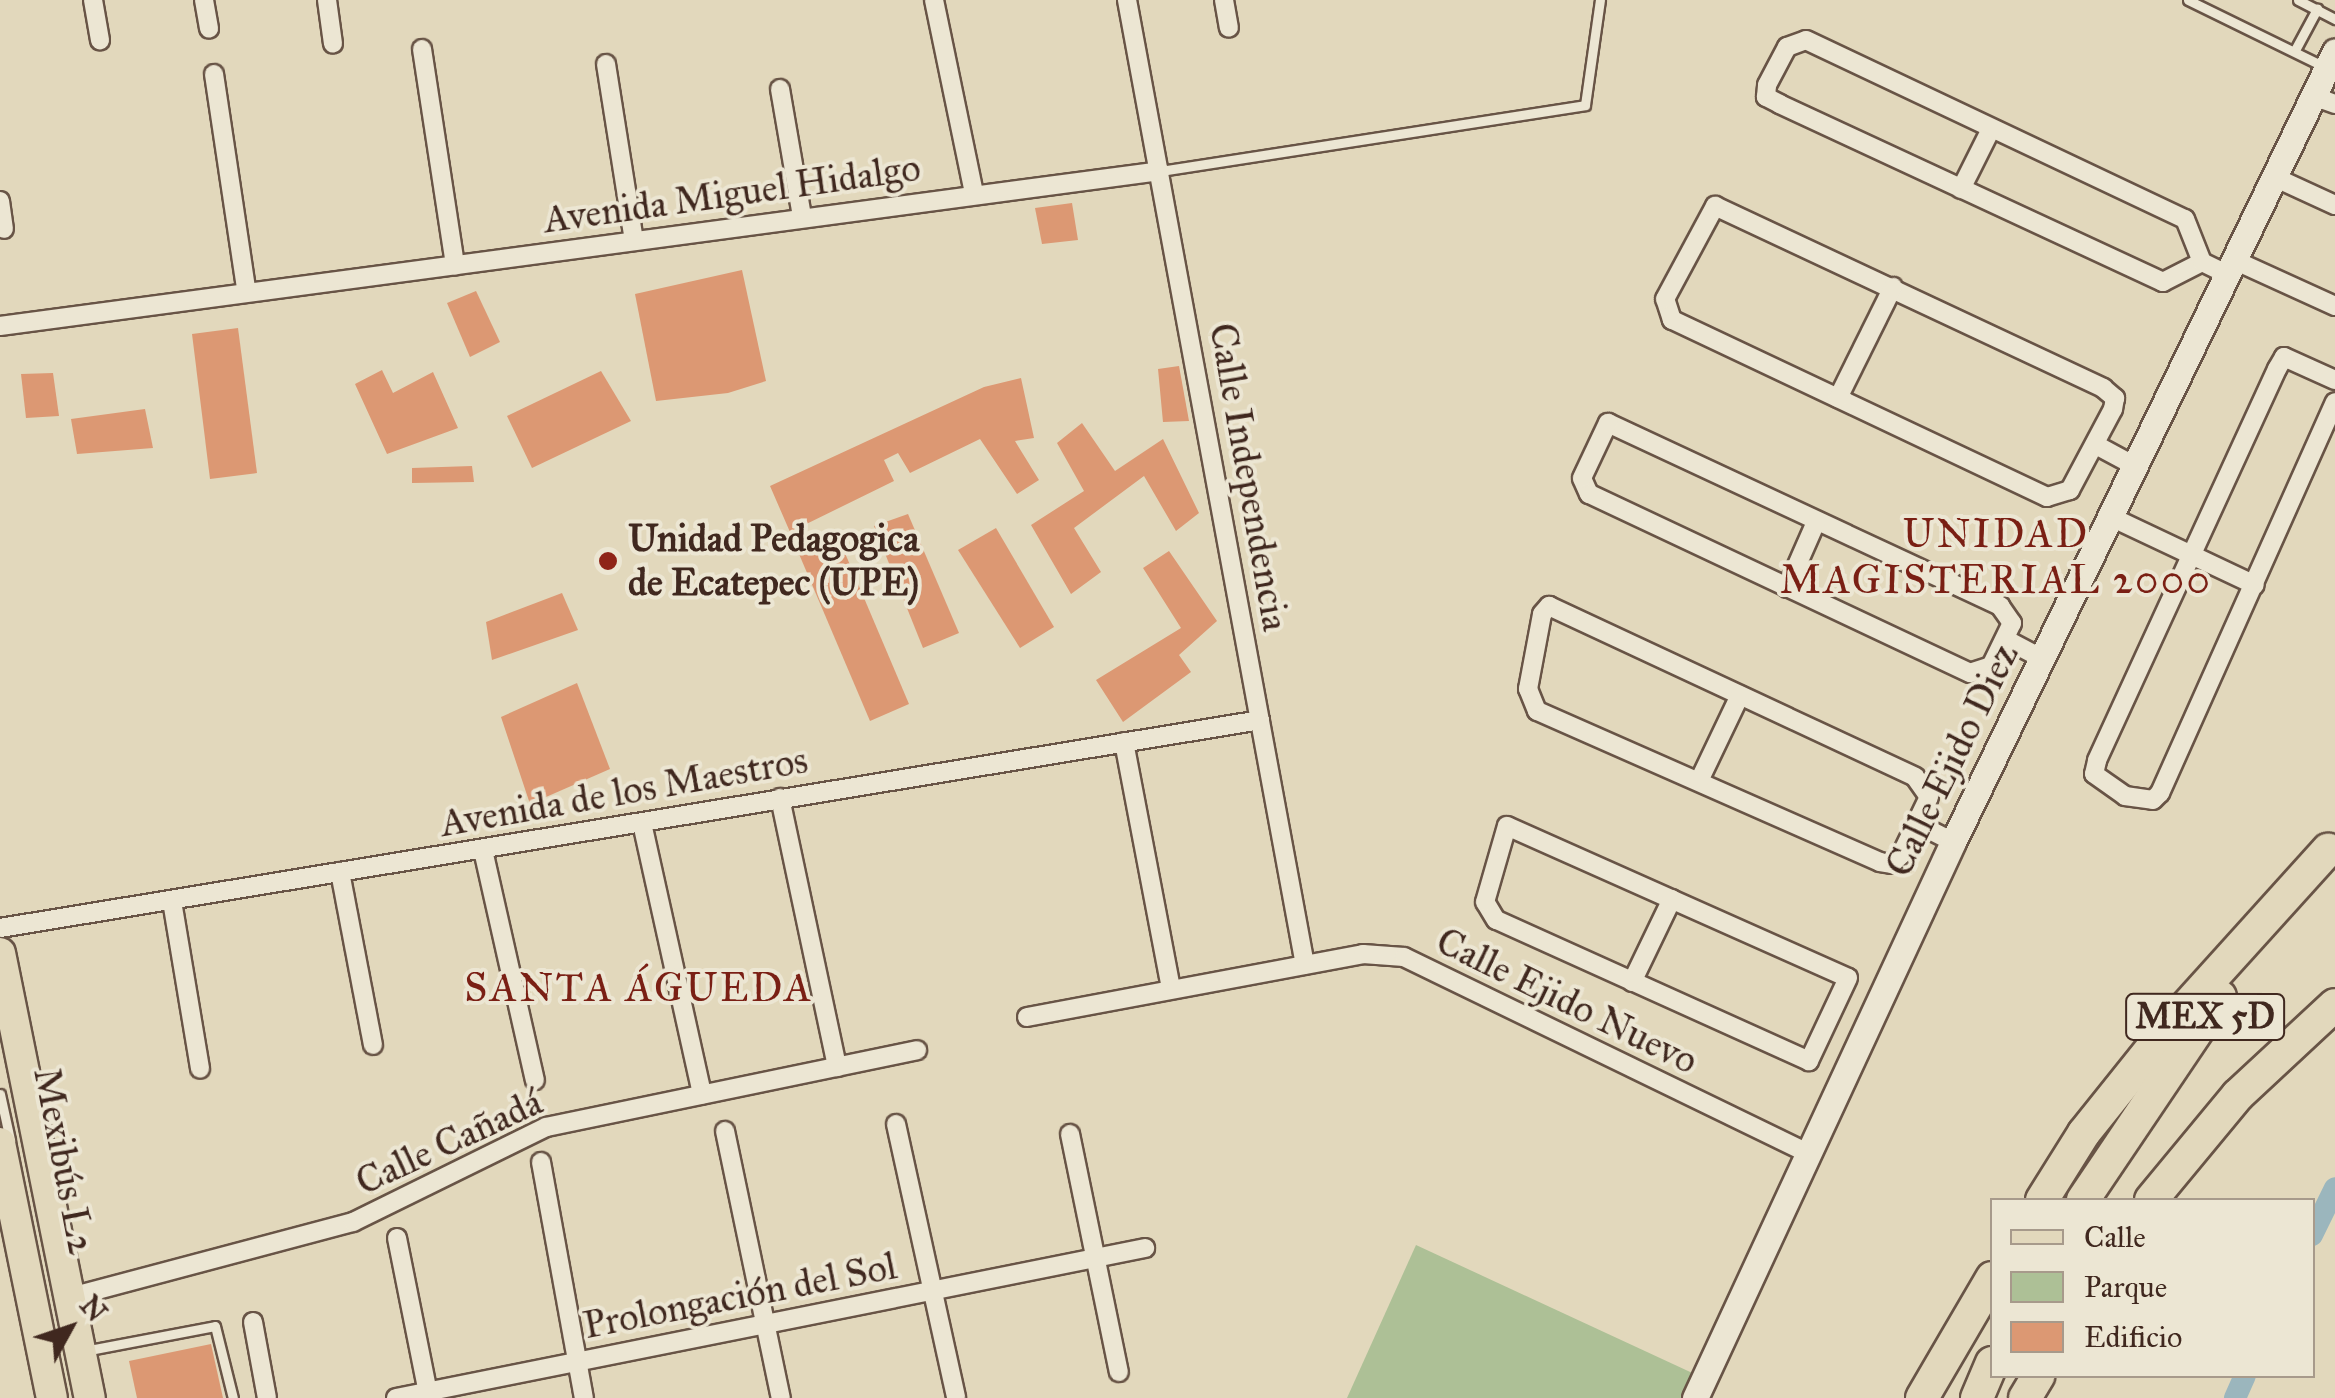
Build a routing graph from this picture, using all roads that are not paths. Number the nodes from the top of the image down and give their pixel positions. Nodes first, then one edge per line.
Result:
1 (93, 0) edge
2 (204, 0) edge
3 (328, 0) edge
4 (934, 0) edge
5 (1126, 0) edge
6 (1224, 0) edge
7 (1600, 0) edge
8 (2188, 0) edge
9 (2298, 0) edge
10 (2318, 10) junction
11 (2335, 19) edge
12 (1229, 28) dead end
13 (209, 29) dead end
14 (100, 40) dead end
15 (333, 44) dead end
16 (422, 49) dead end
17 (2296, 50) junction
18 (2331, 59) edge
19 (606, 64) dead end
20 (214, 74) dead end
21 (780, 89) dead end
22 (2324, 100) edge
23 (1991, 129) junction
24 (1160, 171) junction
25 (2274, 177) junction
26 (1961, 189) junction
27 (974, 193) junction
28 (0, 200) edge
29 (2335, 205) edge
30 (802, 216) junction
31 (4, 229) dead end
32 (634, 240) junction
33 (2202, 262) junction
34 (455, 265) junction
35 (2231, 267) junction
36 (1893, 287) junction
37 (246, 289) junction
38 (2335, 306) edge
39 (0, 326) edge
40 (2335, 380) edge
41 (1838, 398) junction
42 (2335, 402) edge
43 (2096, 445) junction
44 (2135, 466) junction
45 (2111, 517) junction
46 (1816, 522) junction
47 (2190, 555) junction
48 (2254, 585) junction
49 (1787, 588) junction
50 (2005, 639) junction
51 (2043, 659) junction
52 (1740, 694) junction
53 (1260, 720) junction
54 (1124, 742) junction
55 (1700, 781) junction
56 (780, 798) junction
57 (642, 823) junction
58 (1918, 824) junction
59 (1953, 842) junction
60 (2331, 845) edge
61 (483, 850) junction
62 (340, 872) junction
63 (1672, 899) junction
64 (172, 901) junction
65 (0, 928) edge
66 (0, 952) edge
67 (1305, 966) junction
68 (1632, 982) junction
69 (1171, 988) junction
70 (0, 994) edge
71 (2335, 1006) edge
72 (1832, 1016) junction
73 (1027, 1017) dead end
74 (1864, 1031) junction
75 (373, 1044) dead end
76 (917, 1050) dead end
77 (836, 1067) junction
78 (200, 1070) dead end
79 (535, 1080) dead end
80 (0, 1094) edge
81 (702, 1094) junction
82 (896, 1124) dead end
83 (725, 1131) dead end
84 (1070, 1134) dead end
85 (0, 1143) edge
86 (1807, 1154) junction
87 (542, 1162) dead end
88 (2043, 1198) edge
89 (2085, 1198) edge
90 (2153, 1198) edge
91 (9, 1231) edge
92 (397, 1238) dead end
93 (1145, 1248) dead end
94 (1097, 1259) junction
95 (1990, 1281) edge
96 (932, 1291) junction
97 (70, 1297) junction
98 (252, 1322) dead end
99 (766, 1322) junction
100 (81, 1352) junction
101 (575, 1361) junction
102 (1990, 1367) edge
103 (1119, 1372) dead end
104 (429, 1395) edge
105 (52, 1398) edge
106 (62, 1398) edge
107 (81, 1398) edge
108 (90, 1398) edge
109 (233, 1398) edge
110 (267, 1398) edge
111 (396, 1398) edge
112 (584, 1398) edge
113 (781, 1398) edge
114 (956, 1398) edge
115 (1695, 1398) edge
116 (1922, 1398) edge
117 (1976, 1398) edge

1 - 14 street
2 - 13 street
3 - 15 street
4 - 27 street
5 - 24 street, Calle Independencia
6 - 12 street
7 - 24 lane, Avenida Miguel Hidalgo
8 - 17 lane
9 - 10 lane
10 - 11 lane
10 - 17 lane
16 - 34 street
17 - 18 lane
18 - 22 main road, Calle Ejido Diez
19 - 32 street
20 - 37 street
21 - 30 street
22 - 25 main road, Calle Ejido Diez
23 - 26 street
23 - 26 street
23 - 33 street
24 - 27 street, Avenida Miguel Hidalgo
24 - 53 street, Calle Independencia
25 - 29 street
25 - 35 main road, Calle Ejido Diez
26 - 33 street
27 - 30 street, Avenida Miguel Hidalgo
28 - 31 street
30 - 32 street, Avenida Miguel Hidalgo
32 - 34 street, Avenida Miguel Hidalgo
33 - 35 street
34 - 37 street, Avenida Miguel Hidalgo
35 - 38 street
35 - 44 main road, Calle Ejido Diez
36 - 41 street
36 - 41 street
36 - 43 street
37 - 39 street, Avenida Miguel Hidalgo
40 - 47 street
41 - 43 street
42 - 48 street
43 - 44 street
44 - 45 main road, Calle Ejido Diez
45 - 47 street
45 - 51 main road, Calle Ejido Diez
46 - 49 street
46 - 49 street
46 - 50 street
47 - 48 street
47 - 48 street
49 - 50 street
50 - 51 street
51 - 59 main road, Calle Ejido Diez
52 - 55 street
52 - 55 street
52 - 58 street
53 - 54 street, Avenida de los Maestros
53 - 67 street, Calle Independencia
54 - 56 street, Avenida de los Maestros
54 - 69 street
55 - 58 street
56 - 57 street, Avenida de los Maestros
56 - 77 street
57 - 61 street, Avenida de los Maestros
57 - 81 street
58 - 59 street
59 - 74 main road, Calle Ejido Diez
60 - 88 highway
60 - 89 highway, MEX 5D
61 - 62 street, Avenida de los Maestros
61 - 79 street
62 - 64 street, Avenida de los Maestros
62 - 75 street
63 - 68 street
63 - 68 street
63 - 72 street
64 - 65 street, Avenida de los Maestros
64 - 78 street
66 - 97 main road
67 - 69 street, Calle Ejido Nuevo
67 - 86 street, Calle Ejido Nuevo
68 - 72 street
69 - 73 street, Calle Ejido Nuevo
70 - 107 lane, Mexibús L2
71 - 90 highway, MEX 5D
72 - 74 street
74 - 86 main road, Calle Ejido Diez
76 - 77 street, Calle Cañadá
77 - 81 street, Calle Cañadá
80 - 106 lane, Mexibús L2
81 - 97 street, Calle Cañadá
82 - 96 street
83 - 99 street
84 - 94 street
85 - 91 main road
86 - 115 main road, Calle Ejido Diez
87 - 101 street
91 - 105 main road
92 - 104 street
93 - 94 street, Prolongación del Sol
94 - 96 street, Prolongación del Sol
94 - 103 street
95 - 116 highway
96 - 99 street, Prolongación del Sol
96 - 114 street
97 - 100 main road
98 - 110 street
99 - 101 street, Prolongación del Sol
99 - 113 street
100 - 108 main road
100 - 109 lane
101 - 104 street, Prolongación del Sol
101 - 112 street
102 - 117 highway
104 - 111 street, Prolongación del Sol

